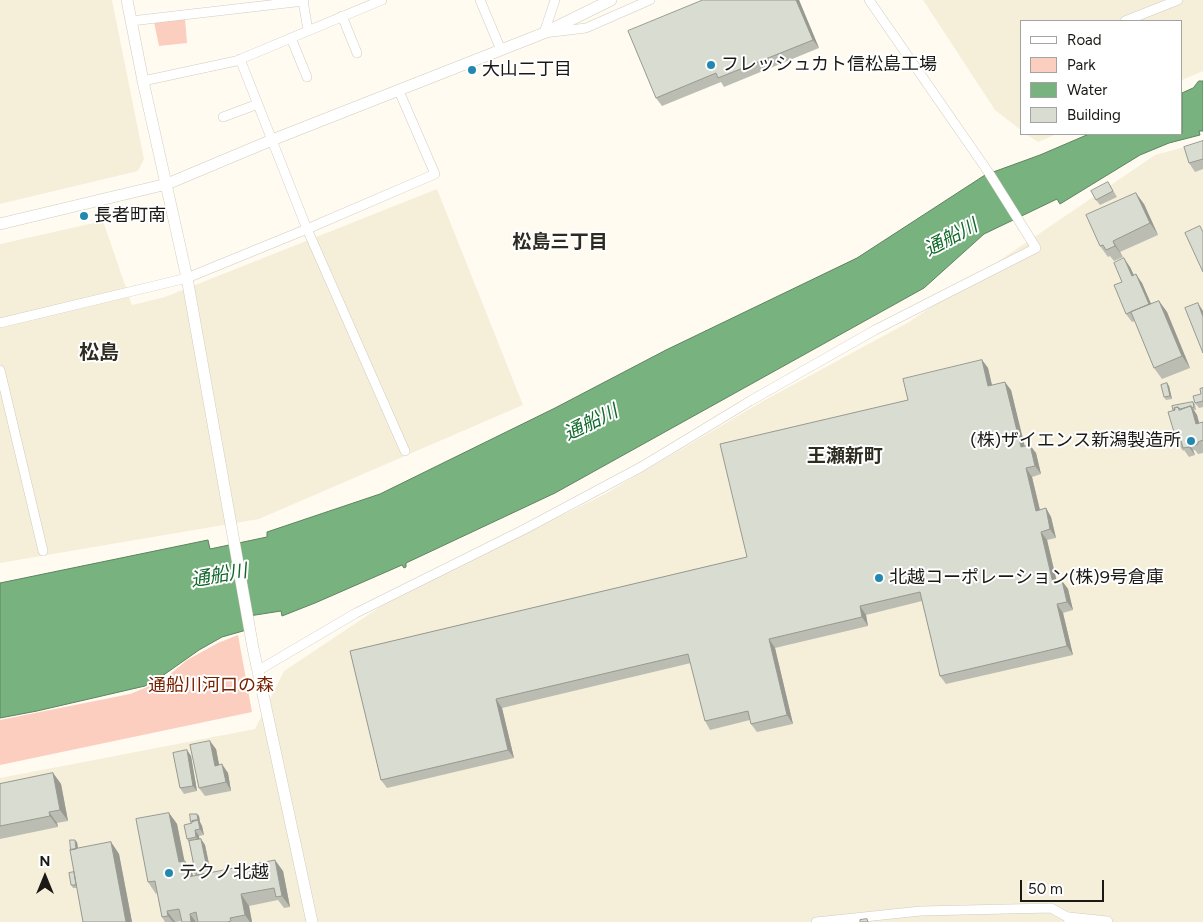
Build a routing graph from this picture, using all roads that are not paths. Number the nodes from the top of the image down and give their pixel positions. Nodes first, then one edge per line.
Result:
1 (127, 0) edge
2 (382, 0) edge
3 (480, 0) edge
4 (555, 0) edge
5 (611, 0) edge
6 (650, 0) edge
7 (869, 0) edge
8 (1178, 0) edge
9 (304, 1) edge
10 (362, 4) edge
11 (342, 16) junction
12 (1128, 20) edge
13 (132, 21) junction
14 (308, 31) junction
15 (544, 33) junction
16 (292, 38) junction
17 (501, 50) junction
18 (357, 53) dead end
19 (240, 59) junction
20 (307, 77) dead end
21 (143, 81) junction
22 (399, 91) junction
23 (258, 104) junction
24 (223, 117) dead end
25 (272, 140) junction
26 (167, 184) junction
27 (0, 224) edge
28 (308, 229) junction
29 (188, 278) junction
30 (0, 323) edge
31 (0, 370) edge
32 (405, 451) dead end
33 (43, 551) dead end
34 (259, 670) junction
35 (1069, 920) edge
36 (312, 922) edge
37 (816, 922) edge
38 (1108, 922) edge

1 - 13 street
2 - 10 street
3 - 17 street
4 - 15 street
5 - 15 street
6 - 15 street
7 - 34 street
8 - 12 street
9 - 13 street
9 - 14 street
10 - 11 street
11 - 14 street
11 - 18 street
13 - 21 street
14 - 16 street
15 - 17 street
16 - 19 street
16 - 20 street
17 - 22 street
19 - 21 street
19 - 23 street
21 - 26 street
22 - 25 street
22 - 28 street
23 - 24 street
23 - 25 street
25 - 26 street
25 - 28 street
26 - 27 street
26 - 29 street
28 - 29 street
28 - 32 street
29 - 30 street
29 - 34 street
31 - 33 street
34 - 36 street
35 - 37 street
35 - 38 street

